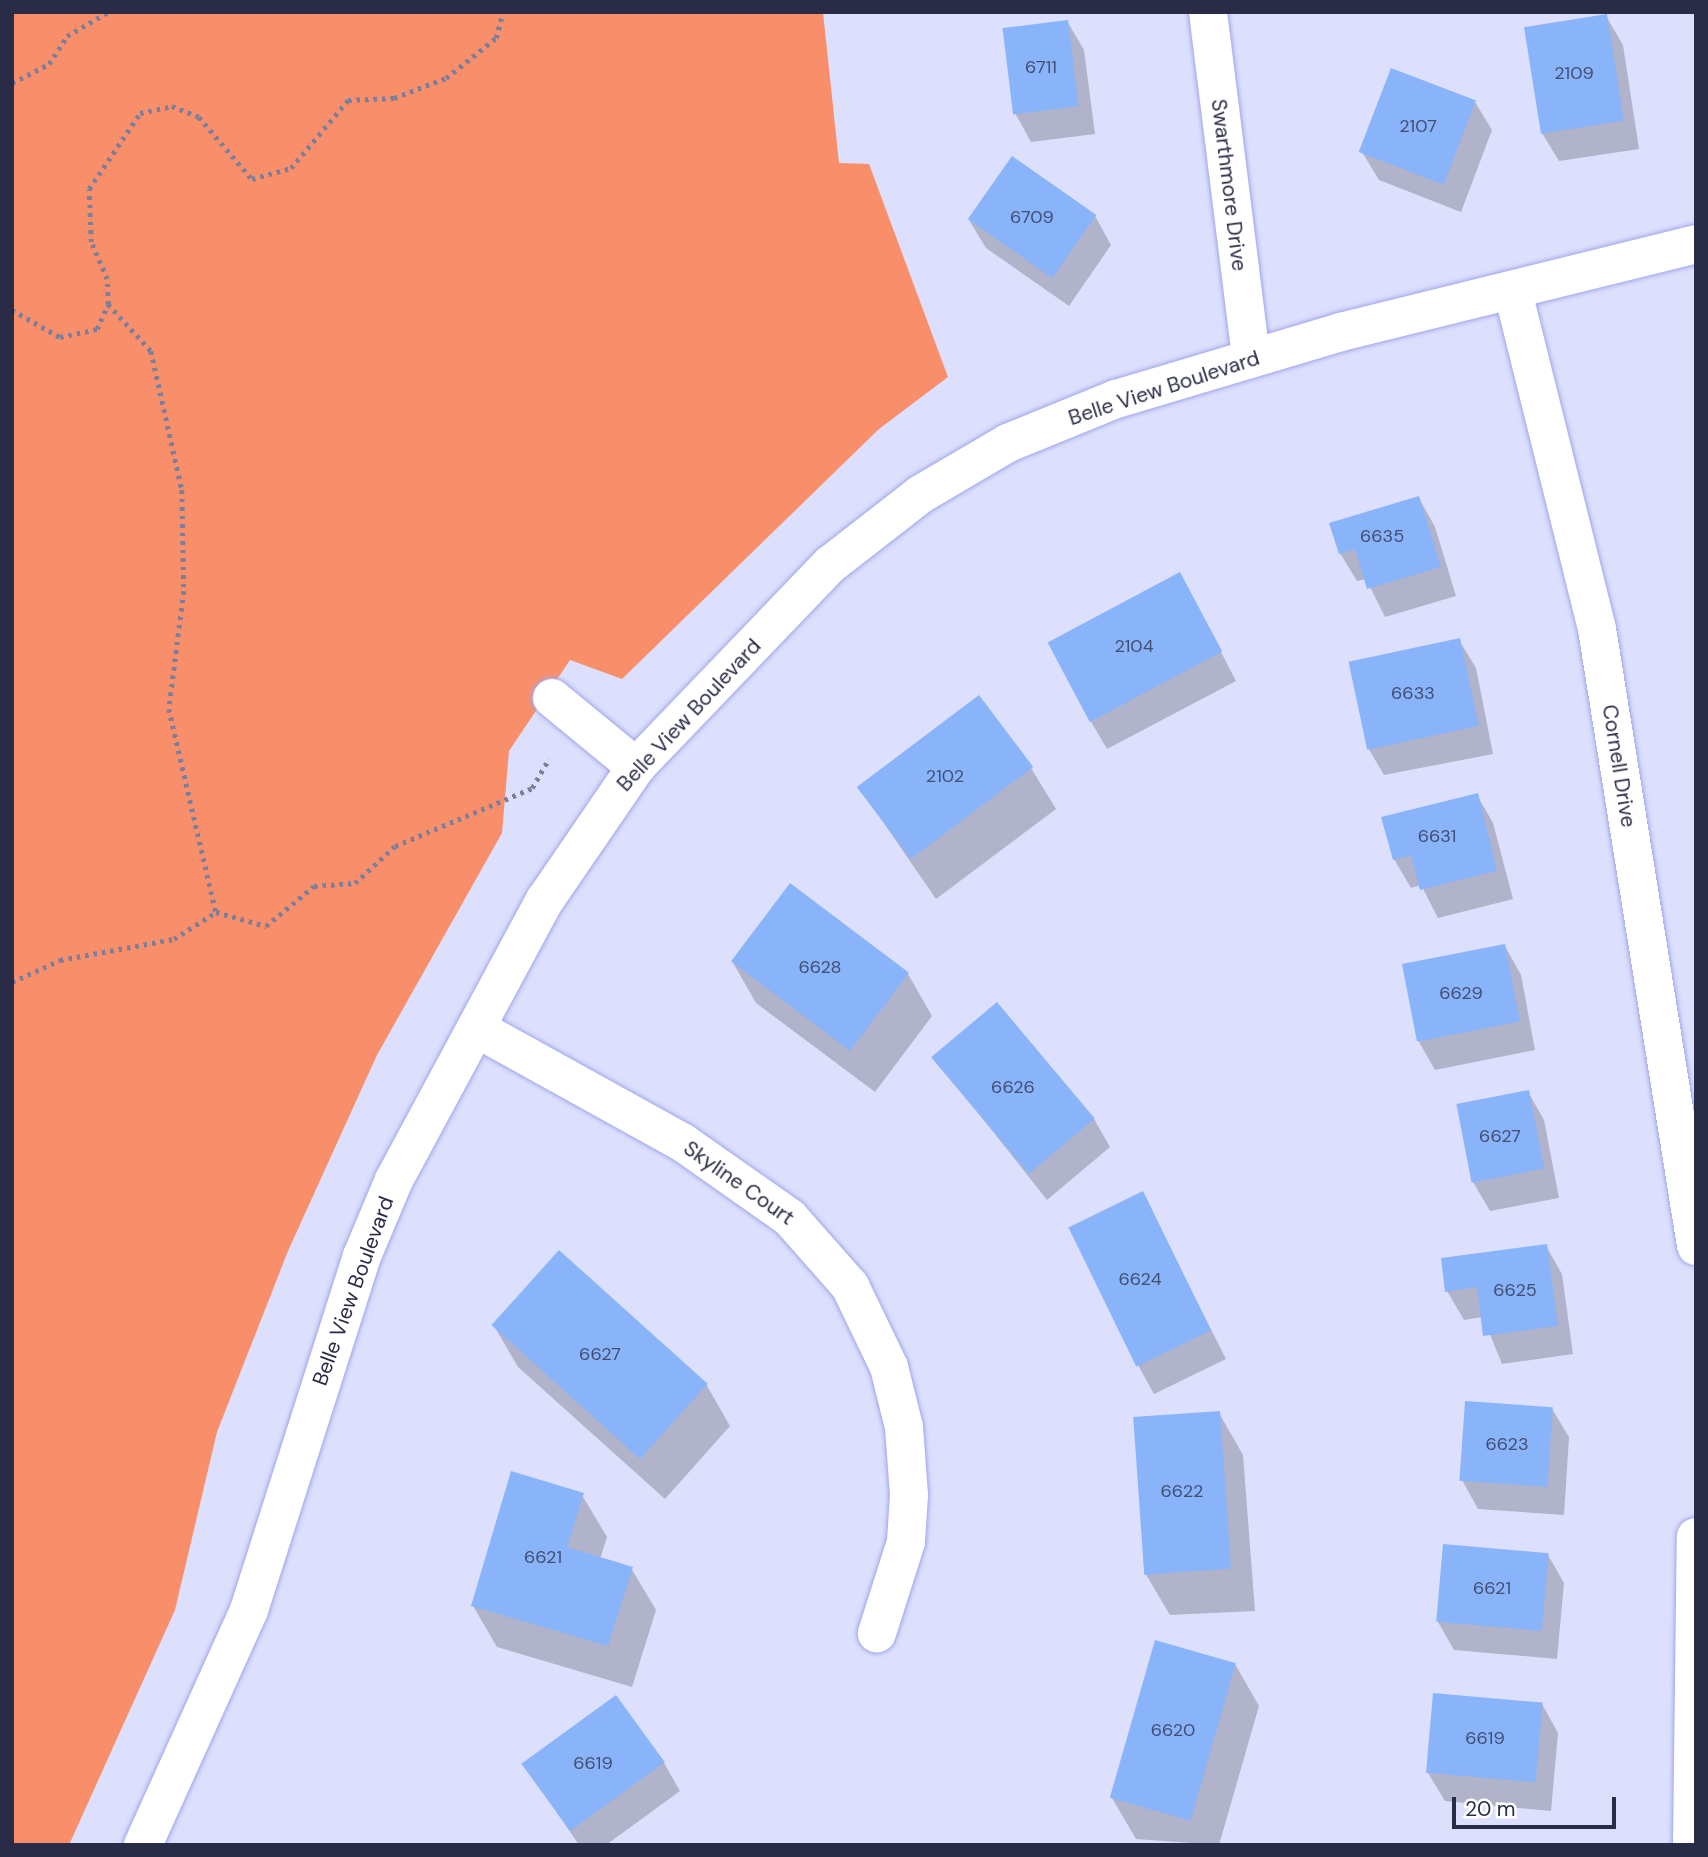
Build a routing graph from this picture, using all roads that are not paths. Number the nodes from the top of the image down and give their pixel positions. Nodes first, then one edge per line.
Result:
1 (1208, 12) edge
2 (1696, 244) edge
3 (1513, 292) junction
4 (1251, 358) junction
5 (562, 707) road end
6 (636, 767) junction
7 (476, 1028) junction
8 (1696, 1246) edge
9 (1696, 1537) edge
10 (877, 1633) dead end
11 (143, 1845) edge
12 (1692, 1845) edge

1 - 4 street, Swarthmore Drive
2 - 3 street, Belle View Boulevard
3 - 4 street, Belle View Boulevard
3 - 8 street, Cornell Drive
4 - 6 street, Belle View Boulevard
5 - 6 street
6 - 7 street, Belle View Boulevard
7 - 10 street, Skyline Court
7 - 11 street, Belle View Boulevard
9 - 12 street

